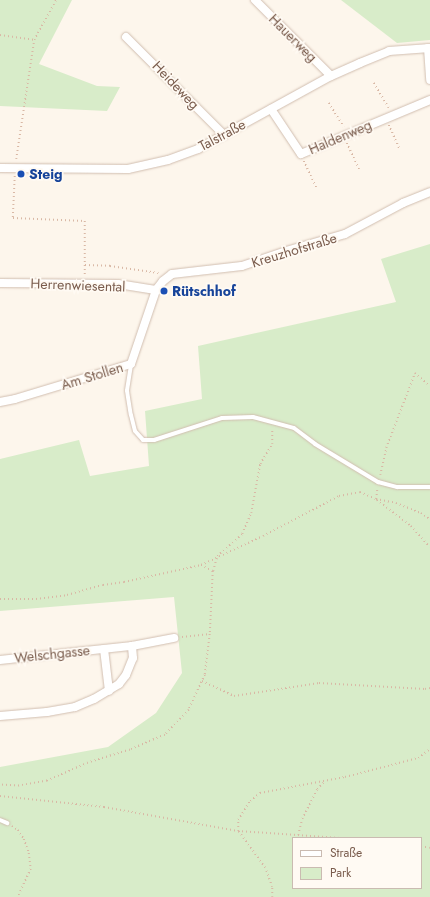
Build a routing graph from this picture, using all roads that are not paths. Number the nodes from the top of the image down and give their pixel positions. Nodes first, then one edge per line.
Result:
1 (255, 0) edge
2 (126, 37) dead end
3 (429, 48) edge
4 (331, 76) junction
5 (430, 80) edge
6 (430, 100) edge
7 (271, 109) junction
8 (224, 135) junction
9 (0, 168) edge
10 (430, 192) edge
11 (0, 283) edge
12 (156, 290) junction
13 (131, 364) junction
14 (0, 402) edge
15 (430, 486) edge
16 (174, 638) road end
17 (132, 646) junction
18 (104, 649) junction
19 (0, 660) edge
20 (109, 691) junction
21 (0, 716) edge
22 (0, 820) edge
23 (7, 823) road end

1 - 4 street, Hauerweg
2 - 8 street, Heideweg
3 - 4 street, Talstraße
3 - 5 street
4 - 7 street, Talstraße
6 - 7 street, Haldenweg
7 - 8 street, Talstraße
8 - 9 street, Talstraße
10 - 12 street, Kreuzhofstraße
11 - 12 street, Herrenwiesental
12 - 13 street, Am Stollen
13 - 14 street, Am Stollen
13 - 15 lane
16 - 17 street, Welschgasse
17 - 18 street, Welschgasse
17 - 20 street
18 - 19 street, Welschgasse
18 - 20 street, Welschgasse
20 - 21 street
22 - 23 lane

